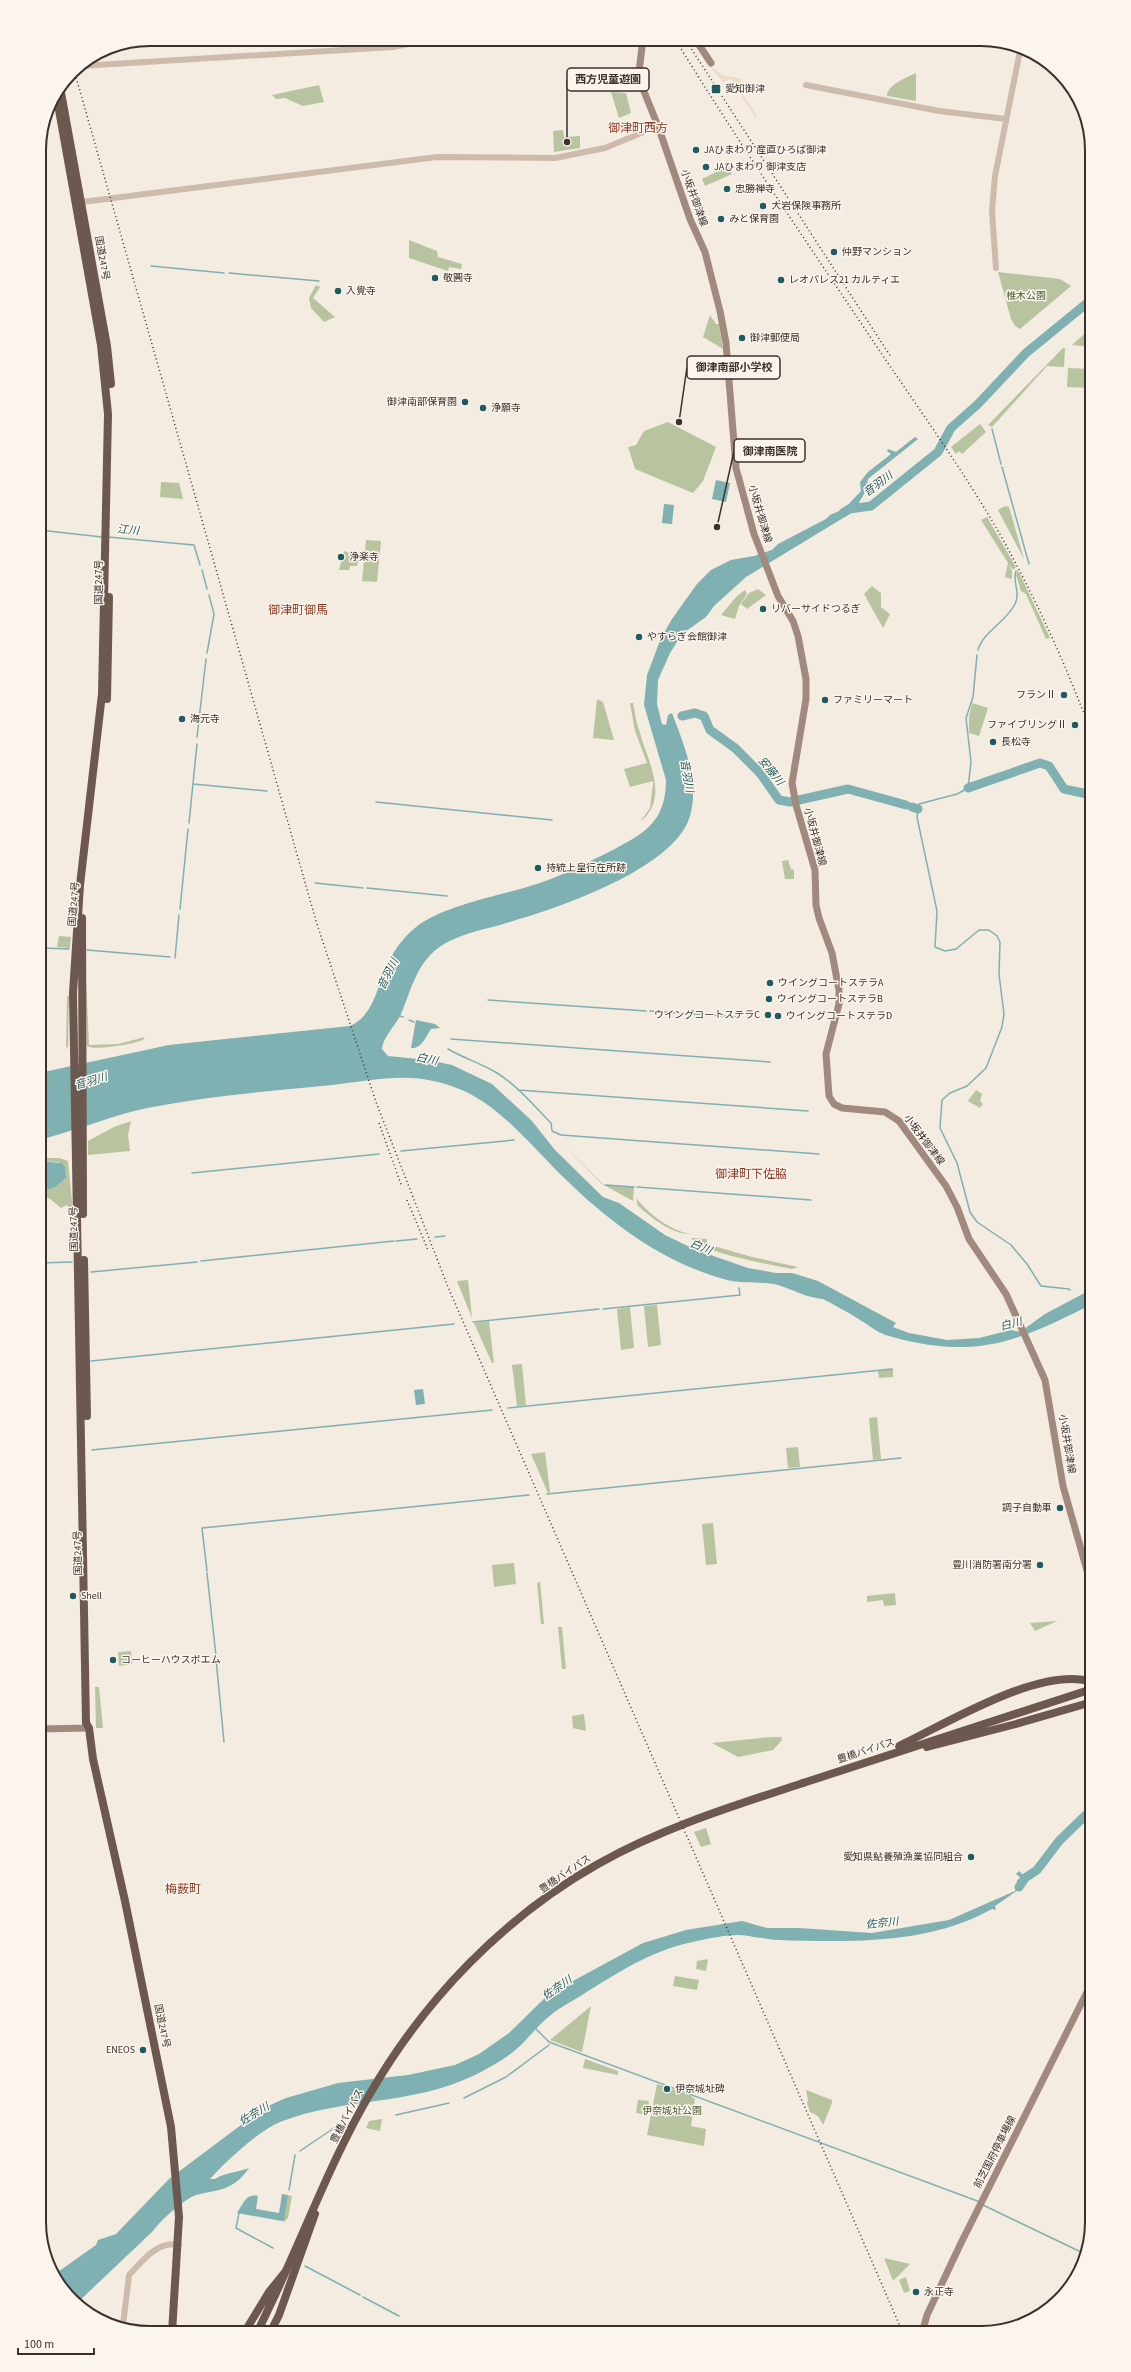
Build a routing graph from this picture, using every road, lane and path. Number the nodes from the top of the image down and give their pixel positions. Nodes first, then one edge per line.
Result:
1 (396, 46) edge
2 (642, 46) edge
3 (700, 46) edge
4 (1019, 54) edge
5 (711, 63) dead end
6 (90, 65) edge
7 (806, 85) dead end
8 (62, 96) edge
9 (58, 103) edge
10 (1006, 119) junction
11 (658, 126) junction
12 (82, 202) junction
13 (996, 268) dead end
14 (107, 537) junction
15 (1085, 1562) edge
16 (1085, 1681) edge
17 (1085, 1693) edge
18 (1085, 1704) edge
19 (89, 1728) junction
20 (46, 1729) edge
21 (919, 1743) junction
22 (1085, 1996) edge
23 (179, 2245) junction
24 (276, 2296) junction
25 (123, 2322) edge
26 (173, 2326) edge
27 (250, 2326) edge
28 (261, 2326) edge
29 (263, 2326) edge
30 (271, 2326) edge
31 (924, 2326) edge

1 - 6 street
2 - 11 main road, 小坂井御津線
3 - 5 main road
4 - 10 street
7 - 10 street
8 - 12 highway, 国道247号
9 - 14 highway, 国道247号
10 - 13 street
11 - 12 street
11 - 15 main road, 小坂井御津線
12 - 14 highway, 国道247号
14 - 19 highway, 国道247号
16 - 21 highway
17 - 21 highway, 豊橋バイパス
18 - 21 highway
19 - 20 main road
19 - 23 highway, 国道247号
21 - 24 highway, 豊橋バイパス, bridge
21 - 24 highway, 豊橋バイパス, bridge
22 - 31 main road, 前芝国府停車場線
23 - 25 street
23 - 26 highway, 国道247号
24 - 27 highway
24 - 28 highway, 豊橋バイパス
24 - 29 highway, 豊橋バイパス
24 - 30 highway

